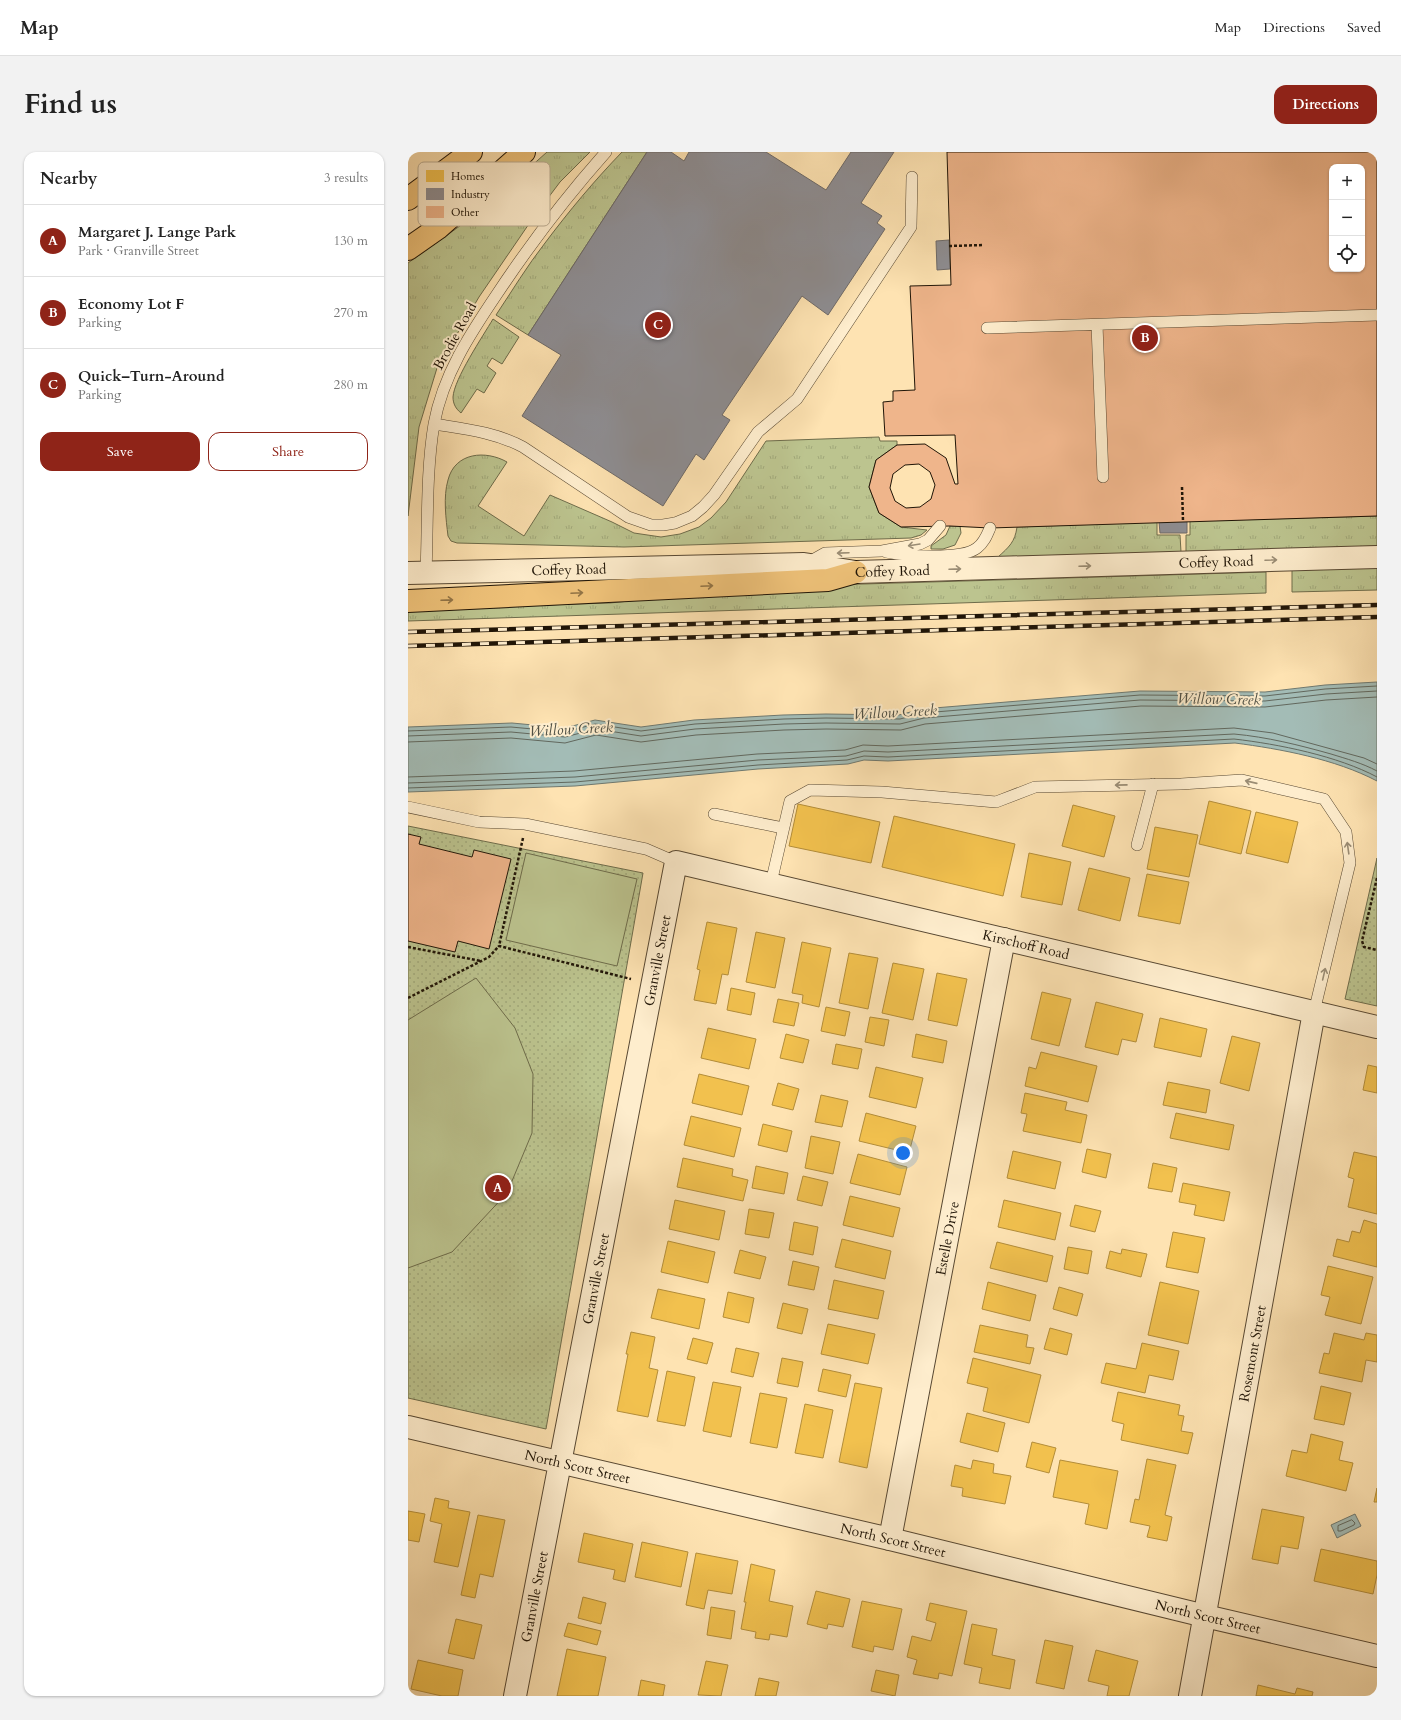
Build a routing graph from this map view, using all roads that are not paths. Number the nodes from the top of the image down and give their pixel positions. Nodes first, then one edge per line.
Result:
1 (471, 152) edge
2 (524, 152) edge
3 (606, 152) edge
4 (458, 162) edge
5 (513, 162) edge
6 (912, 177) dead end
7 (418, 192) edge
8 (408, 199) edge
9 (550, 217) edge
10 (440, 226) edge
11 (543, 226) edge
12 (408, 248) edge
13 (1377, 315) edge
14 (1097, 324) junction
15 (987, 328) dead end
16 (434, 424) junction
17 (1103, 477) dead end
18 (940, 526) dead end
19 (990, 528) dead end
20 (882, 551) junction
21 (1377, 557) edge
22 (804, 564) junction
23 (856, 572) junction
24 (417, 573) edge
25 (408, 601) edge
26 (1153, 784) junction
27 (408, 807) edge
28 (714, 814) dead end
29 (783, 828) junction
30 (1137, 845) dead end
31 (676, 862) junction
32 (771, 883) junction
33 (1004, 939) junction
34 (1314, 1012) junction
35 (1377, 1027) edge
36 (408, 1427) edge
37 (560, 1462) junction
38 (890, 1539) junction
39 (1205, 1616) junction
40 (1377, 1656) edge
41 (515, 1696) edge
42 (1190, 1696) edge

1 - 4 main road
2 - 5 main road
3 - 9 lane, Brodie Road
6 - 16 lane
7 - 8 main road
10 - 12 main road
11 - 16 lane, Brodie Road
13 - 14 lane
14 - 15 lane
14 - 17 lane
16 - 24 lane, Brodie Road
18 -> 20 lane
19 - 20 lane
20 -> 22 lane
23 -> 21 street, Coffey Road
22 - 23 street, Coffey Road
22 - 24 street, Coffey Road
25 -> 23 main road
26 -> 29 lane
26 - 30 lane
34 -> 26 lane
27 - 31 lane
28 - 29 lane
29 - 32 lane
31 - 32 street, Kirschoff Road
31 - 37 street, Granville Street
32 - 33 street, Kirschoff Road
33 - 34 street, Kirschoff Road
33 - 38 street, Estelle Drive
34 - 35 street, Kirschoff Road
34 - 39 street, Rosemont Street
36 - 37 street, North Scott Street
37 - 38 street, North Scott Street
37 - 41 street, Granville Street
38 - 39 street, North Scott Street
39 - 40 street, North Scott Street
39 - 42 street, Rosemont Street

